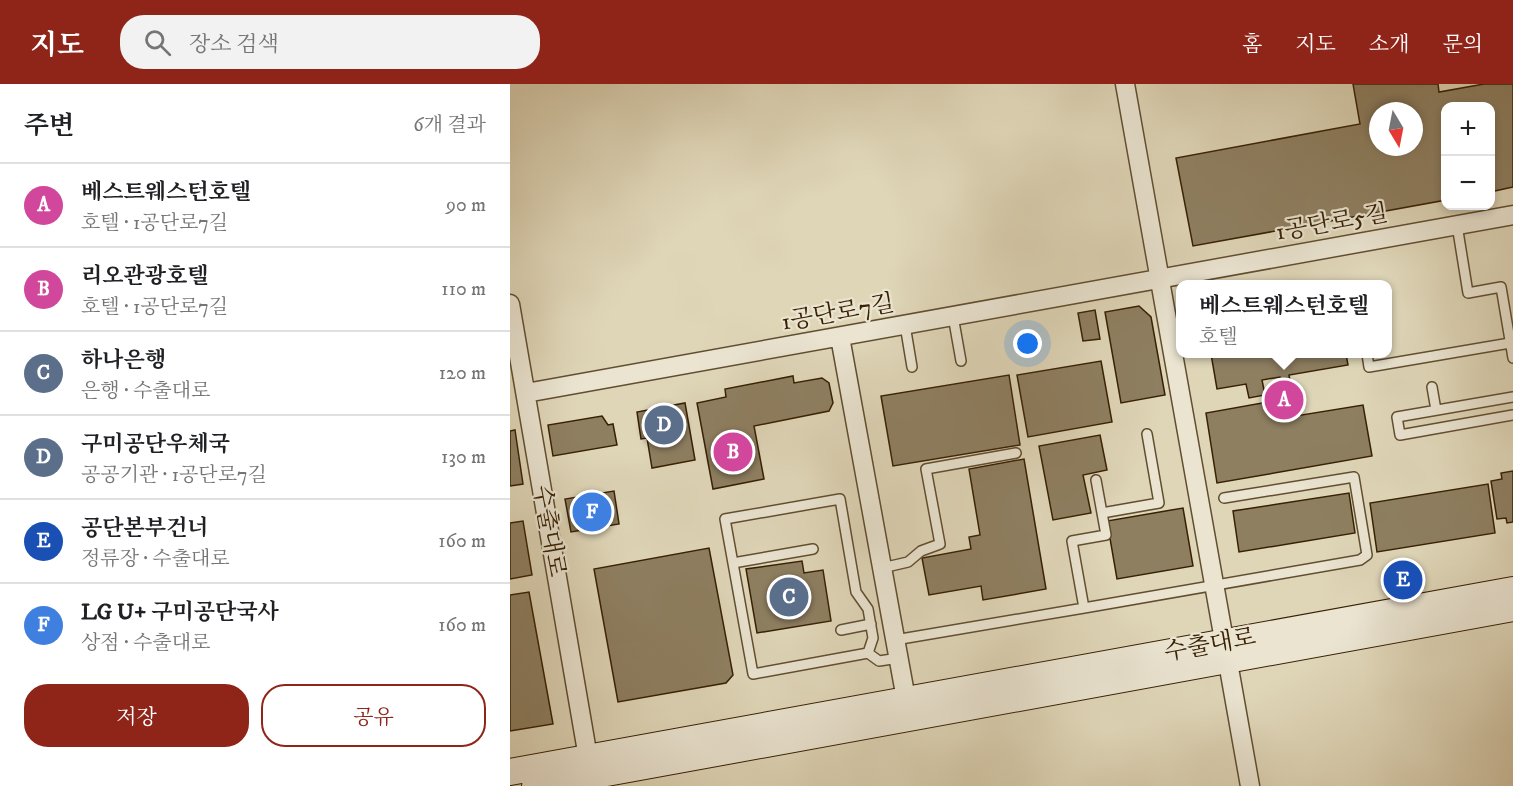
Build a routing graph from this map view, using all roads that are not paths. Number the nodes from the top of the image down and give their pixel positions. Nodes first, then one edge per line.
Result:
1 (1125, 84) edge
2 (1513, 215) edge
3 (1457, 225) junction
4 (1159, 279) junction
5 (510, 304) edge
6 (953, 316) junction
7 (905, 325) junction
8 (1174, 328) edge
9 (840, 337) junction
10 (1510, 342) junction
11 (1179, 358) edge
12 (1368, 358) edge
13 (1513, 358) edge
14 (961, 361) dead end
15 (912, 367) dead end
16 (1432, 387) dead end
17 (526, 393) junction
18 (1513, 397) edge
19 (1436, 410) junction
20 (1513, 415) edge
21 (1147, 434) dead end
22 (1016, 453) dead end
23 (1096, 480) dead end
24 (1224, 498) dead end
25 (1102, 513) junction
26 (813, 549) dead end
27 (733, 563) junction
28 (882, 568) junction
29 (1213, 585) junction
30 (1513, 590) edge
31 (1084, 608) junction
32 (1513, 608) edge
33 (871, 624) junction
34 (841, 630) dead end
35 (897, 649) junction
36 (1225, 651) junction
37 (868, 653) junction
38 (908, 709) junction
39 (510, 772) edge
40 (591, 773) edge
41 (535, 786) edge
42 (1250, 786) edge

1 - 4 street
2 - 3 street, 1공단로5길
3 - 4 street, 1공단로5길
3 - 10 lane
4 - 6 street, 1공단로7길
4 - 8 street
5 - 17 street, 수출대로
6 - 7 street, 1공단로7길
6 - 14 lane
7 - 9 street, 1공단로7길
7 - 15 lane
9 - 17 street, 1공단로7길
9 - 28 street
10 - 12 lane
10 - 13 lane
11 - 29 street
16 - 19 lane
17 - 40 street, 수출대로
18 - 19 lane
19 - 20 lane
21 - 25 lane
22 - 28 lane
23 - 25 lane
24 - 29 lane
25 - 31 lane
26 - 27 lane
27 - 33 lane
27 - 37 lane
28 - 35 street
29 - 31 lane
29 - 36 street
30 - 36 main road, 수출대로
31 - 35 lane
32 - 36 main road, 수출대로
33 - 34 lane
33 - 37 lane
35 - 37 lane
35 - 38 street
36 - 38 main road, 수출대로
36 - 42 street
38 - 40 main road, 수출대로
39 - 40 main road, 수출대로
40 - 41 main road, 수출대로

